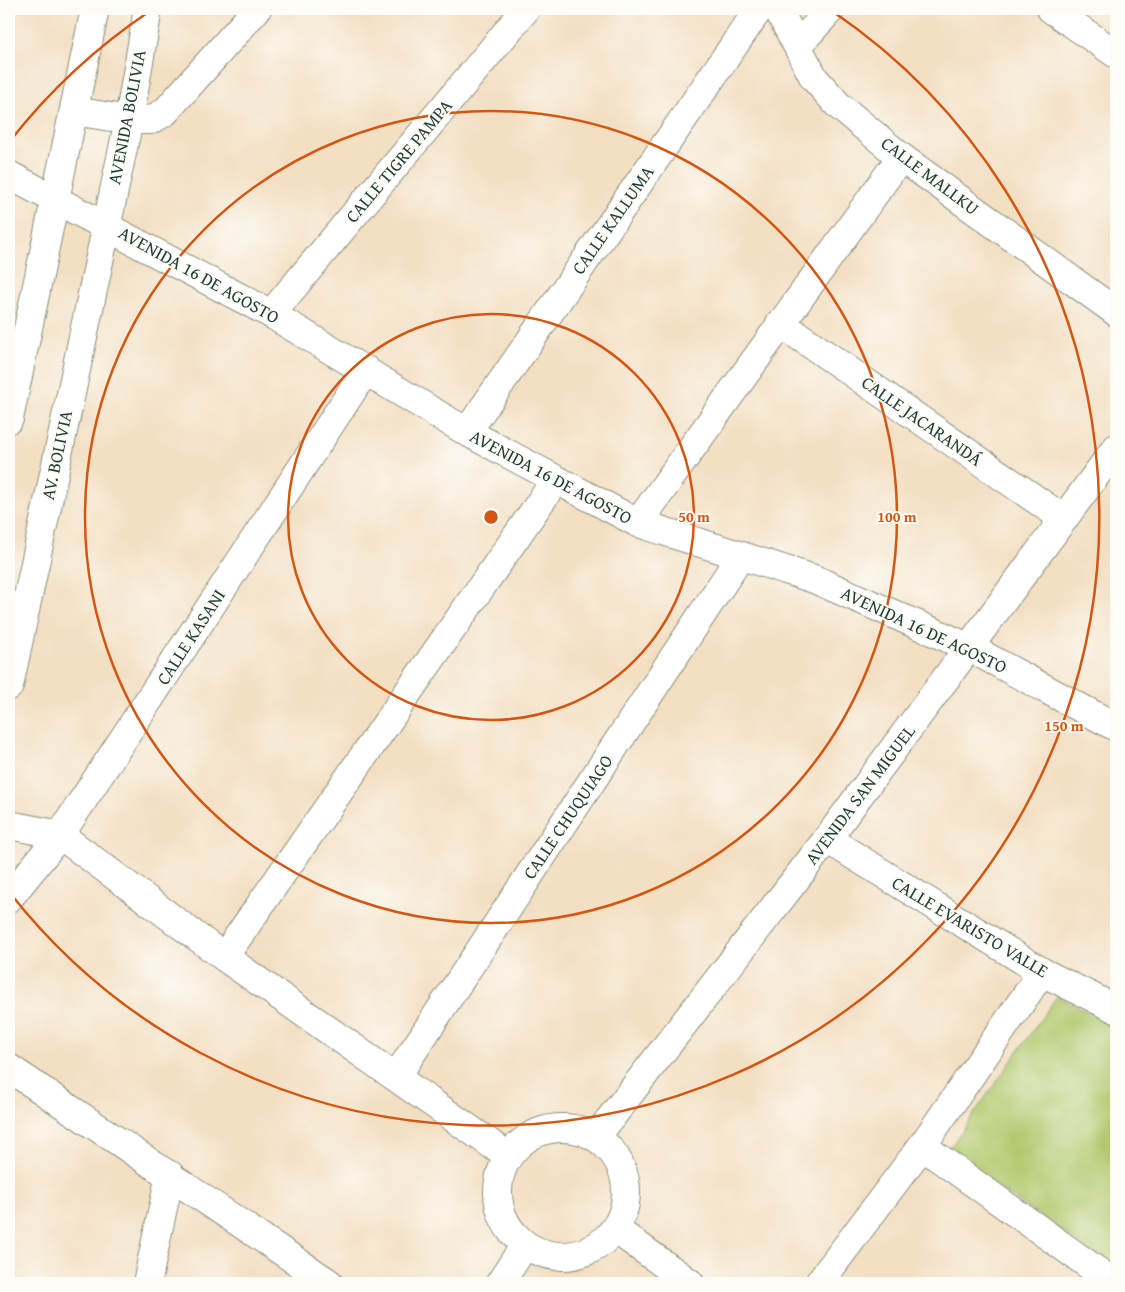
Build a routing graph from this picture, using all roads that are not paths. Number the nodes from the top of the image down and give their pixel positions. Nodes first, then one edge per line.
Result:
1 (95, 9) edge
2 (148, 9) edge
3 (257, 9) edge
4 (526, 9) edge
5 (759, 9) edge
6 (778, 9) edge
7 (831, 9) edge
8 (1051, 9) edge
9 (798, 45) junction
10 (1116, 54) edge
11 (74, 111) junction
12 (129, 120) junction
13 (900, 157) junction
14 (9, 175) edge
15 (55, 200) junction
16 (105, 224) junction
17 (1116, 312) edge
18 (271, 314) junction
19 (780, 323) junction
20 (366, 370) junction
21 (9, 419) edge
22 (467, 432) junction
23 (1116, 448) edge
24 (555, 481) junction
25 (1064, 519) junction
26 (638, 523) junction
27 (740, 557) junction
28 (970, 648) junction
29 (9, 686) edge
30 (1116, 727) edge
31 (9, 825) edge
32 (60, 836) junction
33 (827, 839) junction
34 (9, 898) edge
35 (224, 957) junction
36 (1042, 972) junction
37 (1116, 1009) edge
38 (9, 1068) edge
39 (396, 1078) junction
40 (596, 1137) junction
41 (922, 1146) junction
42 (508, 1156) junction
43 (170, 1175) junction
44 (616, 1229) junction
45 (525, 1245) junction
46 (147, 1283) edge
47 (329, 1283) edge
48 (500, 1283) edge
49 (690, 1283) edge
50 (818, 1283) edge
51 (1114, 1283) edge

1 - 11 street
2 - 12 street, AVENIDA BOLIVIA
3 - 12 street
4 - 18 street, CALLE TIGRE PAMPA
5 - 22 street, CALLE KALLUMA
6 - 9 street, CALLE MALLKU
7 - 9 street
8 - 10 street
9 - 13 street, CALLE MALLKU
11 - 12 street
11 - 15 street
12 - 16 street, AVENIDA BOLIVIA
13 - 17 street, CALLE MALLKU
13 - 19 street
14 - 15 street, AVENIDA 16 DE AGOSTO
15 - 16 street, AVENIDA 16 DE AGOSTO
15 - 21 street
16 - 18 street, AVENIDA 16 DE AGOSTO
16 - 29 street, AV. BOLIVIA
18 - 20 street, AVENIDA 16 DE AGOSTO
19 - 25 street, CALLE JACARANDÁ
19 - 26 street
20 - 22 street, AVENIDA 16 DE AGOSTO
20 - 32 street, CALLE KASANI
22 - 24 street, AVENIDA 16 DE AGOSTO
23 - 25 street, AVENIDA SAN MIGUEL
24 - 26 street, AVENIDA 16 DE AGOSTO
24 - 35 street
25 - 28 street, AVENIDA SAN MIGUEL
26 - 27 street, AVENIDA 16 DE AGOSTO
27 - 28 street, AVENIDA 16 DE AGOSTO
27 - 39 street, CALLE CHUQUIAGO
28 - 30 street, AVENIDA 16 DE AGOSTO
28 - 33 street, AVENIDA SAN MIGUEL
31 - 32 street
32 - 34 street, CALLE KASANI
32 - 35 street
33 - 36 street, CALLE EVARISTO VALLE
33 - 40 street, AVENIDA SAN MIGUEL
35 - 39 street
36 - 37 street, CALLE EVARISTO VALLE
36 - 41 street
38 - 43 street
39 - 42 street
40 - 42 street
40 - 44 street
41 - 50 street
41 - 51 street
42 - 45 street
43 - 46 street
43 - 47 street
44 - 45 street
44 - 49 street
45 - 48 street

